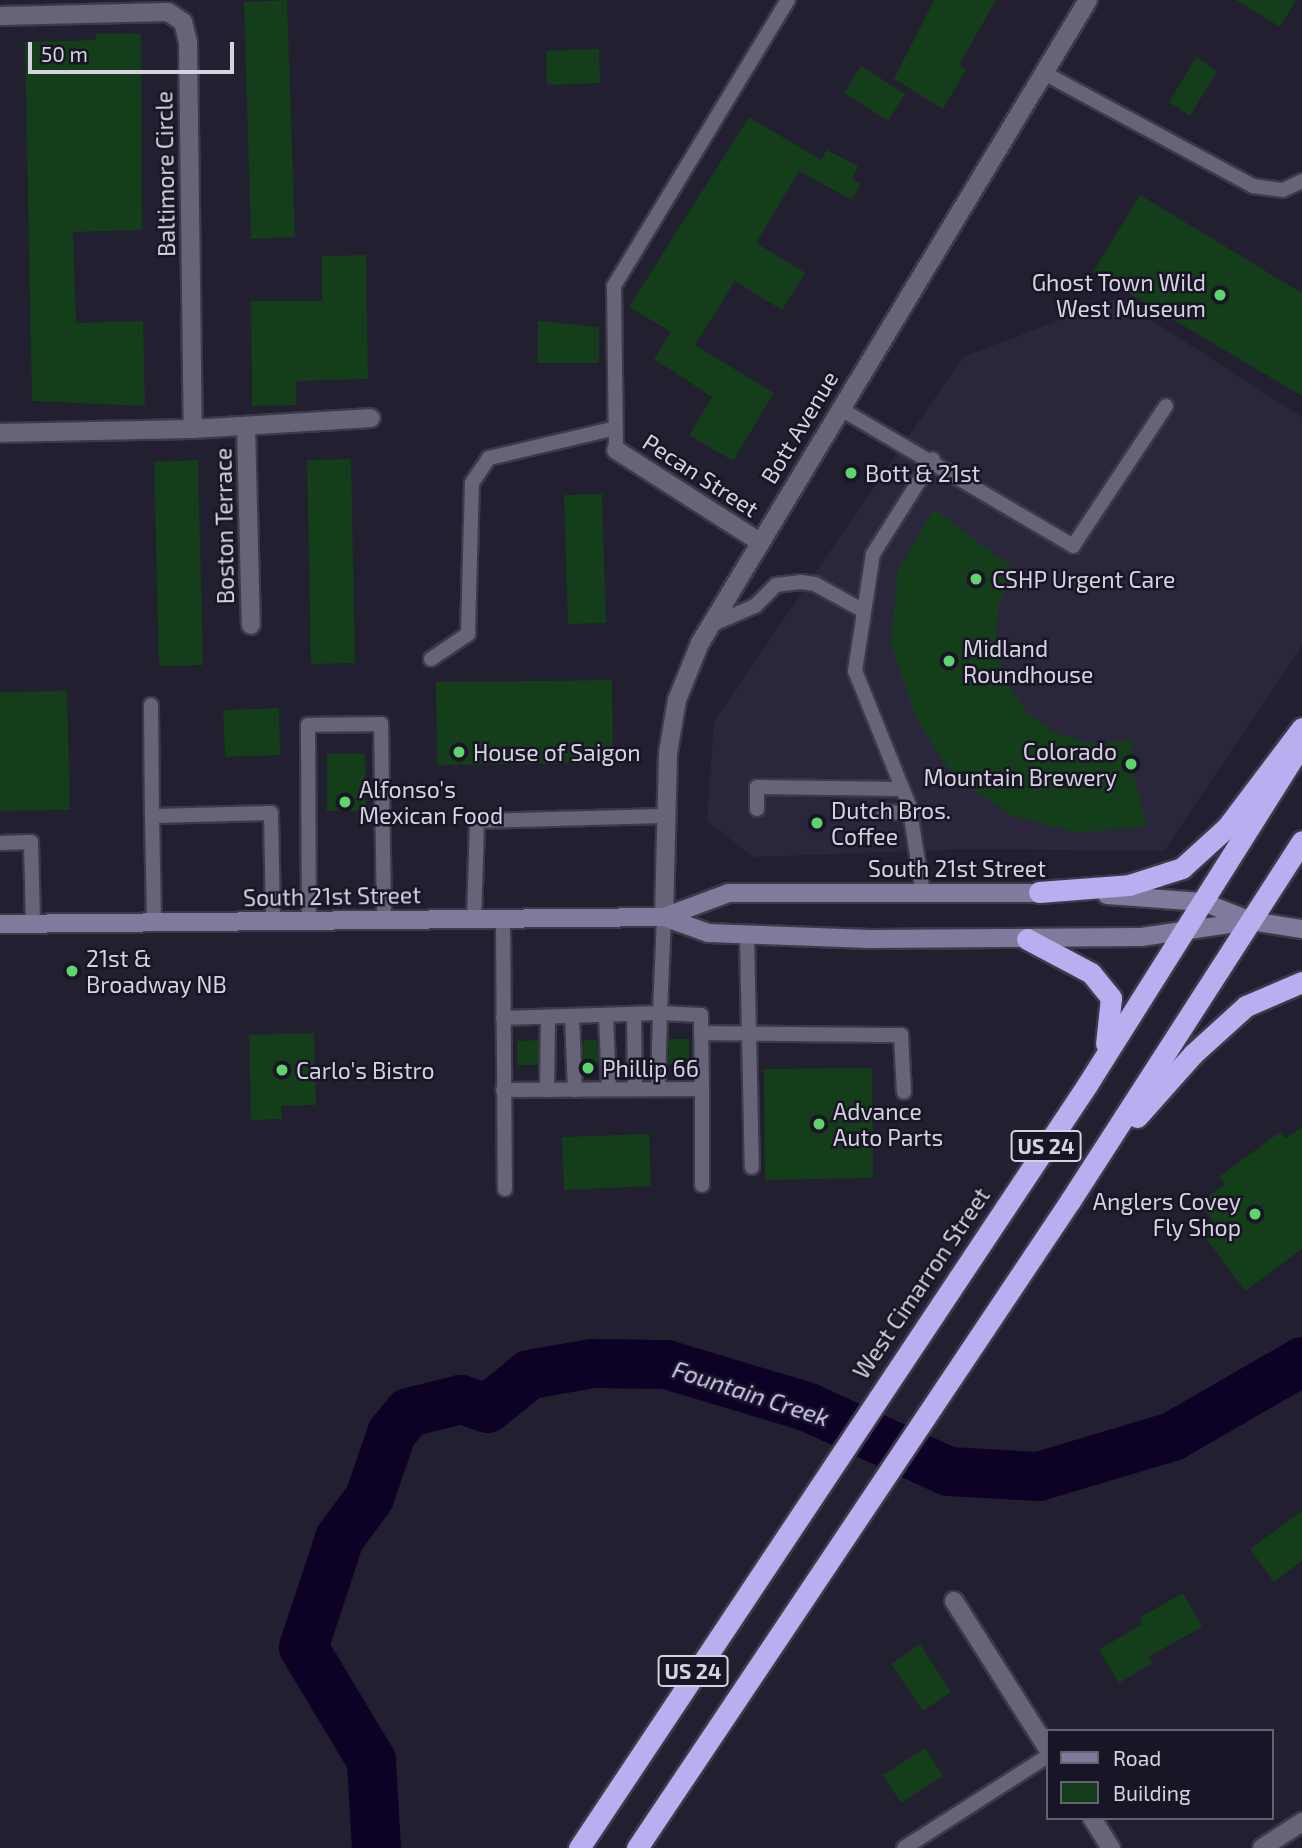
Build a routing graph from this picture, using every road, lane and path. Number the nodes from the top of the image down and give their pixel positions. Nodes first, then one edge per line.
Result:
1 (788, 0) edge
2 (1088, 0) edge
3 (0, 16) edge
4 (1044, 73) junction
5 (1302, 181) edge
6 (1166, 406) dead end
7 (839, 408) junction
8 (372, 418) dead end
9 (246, 426) junction
10 (616, 428) junction
11 (193, 429) junction
12 (0, 433) edge
13 (616, 450) joint
14 (933, 460) junction
15 (760, 542) junction
16 (864, 611) junction
17 (251, 625) dead end
18 (711, 625) junction
19 (431, 659) dead end
20 (151, 705) dead end
21 (1302, 728) edge
22 (1302, 744) edge
23 (902, 789) junction
24 (757, 809) dead end
25 (884, 812) dead end
26 (910, 813) junction
27 (152, 816) junction
28 (666, 816) junction
29 (1302, 841) edge
30 (0, 843) edge
31 (1039, 892) junction
32 (923, 893) junction
33 (1202, 902) junction
34 (664, 917) junction
35 (474, 919) junction
36 (503, 919) junction
37 (309, 920) junction
38 (384, 920) junction
39 (273, 921) junction
40 (1251, 921) junction
41 (154, 922) junction
42 (33, 923) junction
43 (0, 924) edge
44 (1302, 929) edge
45 (1183, 934) junction
46 (747, 937) junction
47 (1027, 939) junction
48 (1302, 982) edge
49 (660, 1013) junction
50 (634, 1014) junction
51 (606, 1015) junction
52 (572, 1016) junction
53 (548, 1017) junction
54 (503, 1018) junction
55 (701, 1033) junction
56 (749, 1034) junction
57 (1087, 1085) junction
58 (609, 1089) junction
59 (635, 1089) junction
60 (658, 1089) junction
61 (702, 1089) junction
62 (503, 1090) junction
63 (547, 1090) junction
64 (575, 1090) junction
65 (904, 1092) dead end
66 (752, 1167) dead end
67 (1089, 1171) junction
68 (702, 1185) dead end
69 (505, 1189) dead end
70 (954, 1601) dead end
71 (1046, 1746) edge
72 (1046, 1757) edge
73 (1093, 1820) edge
74 (1302, 1822) edge
75 (579, 1848) edge
76 (636, 1848) edge
77 (904, 1848) edge
78 (1111, 1848) edge
79 (1262, 1848) edge

1 - 10 lane
2 - 4 street, Bott Avenue
3 - 11 street, Baltimore Circle
4 - 5 lane
4 - 7 street, Bott Avenue
6 - 14 lane
7 - 14 lane
7 - 15 street, Bott Avenue
8 - 9 street
9 - 11 street
9 - 17 street, Boston Terrace
10 - 13 lane
10 - 19 lane
11 - 12 street
13 - 15 street, Pecan Street
14 - 16 lane
15 - 18 street, Bott Avenue
16 - 18 lane
16 - 23 lane
18 - 28 street, Bott Avenue
20 - 27 lane
21 - 31 highway
22 - 33 highway, West Cimarron Street / US 24
23 - 24 lane
23 - 26 lane
25 - 26 lane
26 - 32 lane
27 - 39 lane
27 - 41 lane
28 - 34 street, Bott Avenue
28 - 35 lane
29 - 40 highway, US 24
30 - 42 lane
31 - 32 main road, South 21st Street
31 - 33 main road, South 21st Street
32 - 34 main road, South 21st Street
33 - 40 main road, South 21st Street
33 - 45 highway, West Cimarron Street / US 24
34 - 36 main road, South 21st Street
34 - 46 main road, South 21st Street
34 - 49 lane
35 - 36 main road, South 21st Street
35 - 38 main road, South 21st Street
36 - 54 lane
37 - 38 main road, South 21st Street
37 - 38 lane
37 - 39 main road, South 21st Street
39 - 41 main road, South 21st Street
40 - 44 main road, South 21st Street
40 - 45 main road, South 21st Street
40 - 67 highway, US 24
41 - 42 main road, South 21st Street
42 - 43 main road, South 21st Street
45 - 47 main road, South 21st Street
45 - 57 highway, West Cimarron Street / US 24
46 - 47 main road, South 21st Street
46 - 56 lane
47 - 57 highway
48 - 67 highway
49 - 50 lane
49 - 55 lane
49 - 60 lane
50 - 51 lane
50 - 59 lane
51 - 52 lane
51 - 58 lane
52 - 53 lane
52 - 64 lane
53 - 54 lane
53 - 63 lane
54 - 62 lane
55 - 56 lane
55 - 61 lane
56 - 65 lane
56 - 66 lane
57 - 75 highway, West Cimarron Street / US 24
58 - 59 lane
58 - 64 lane
59 - 60 lane
60 - 61 lane
61 - 68 lane
62 - 63 lane
62 - 69 lane
63 - 64 lane
67 - 76 highway, US 24
70 - 71 street
72 - 77 lane
73 - 78 street
74 - 79 street

